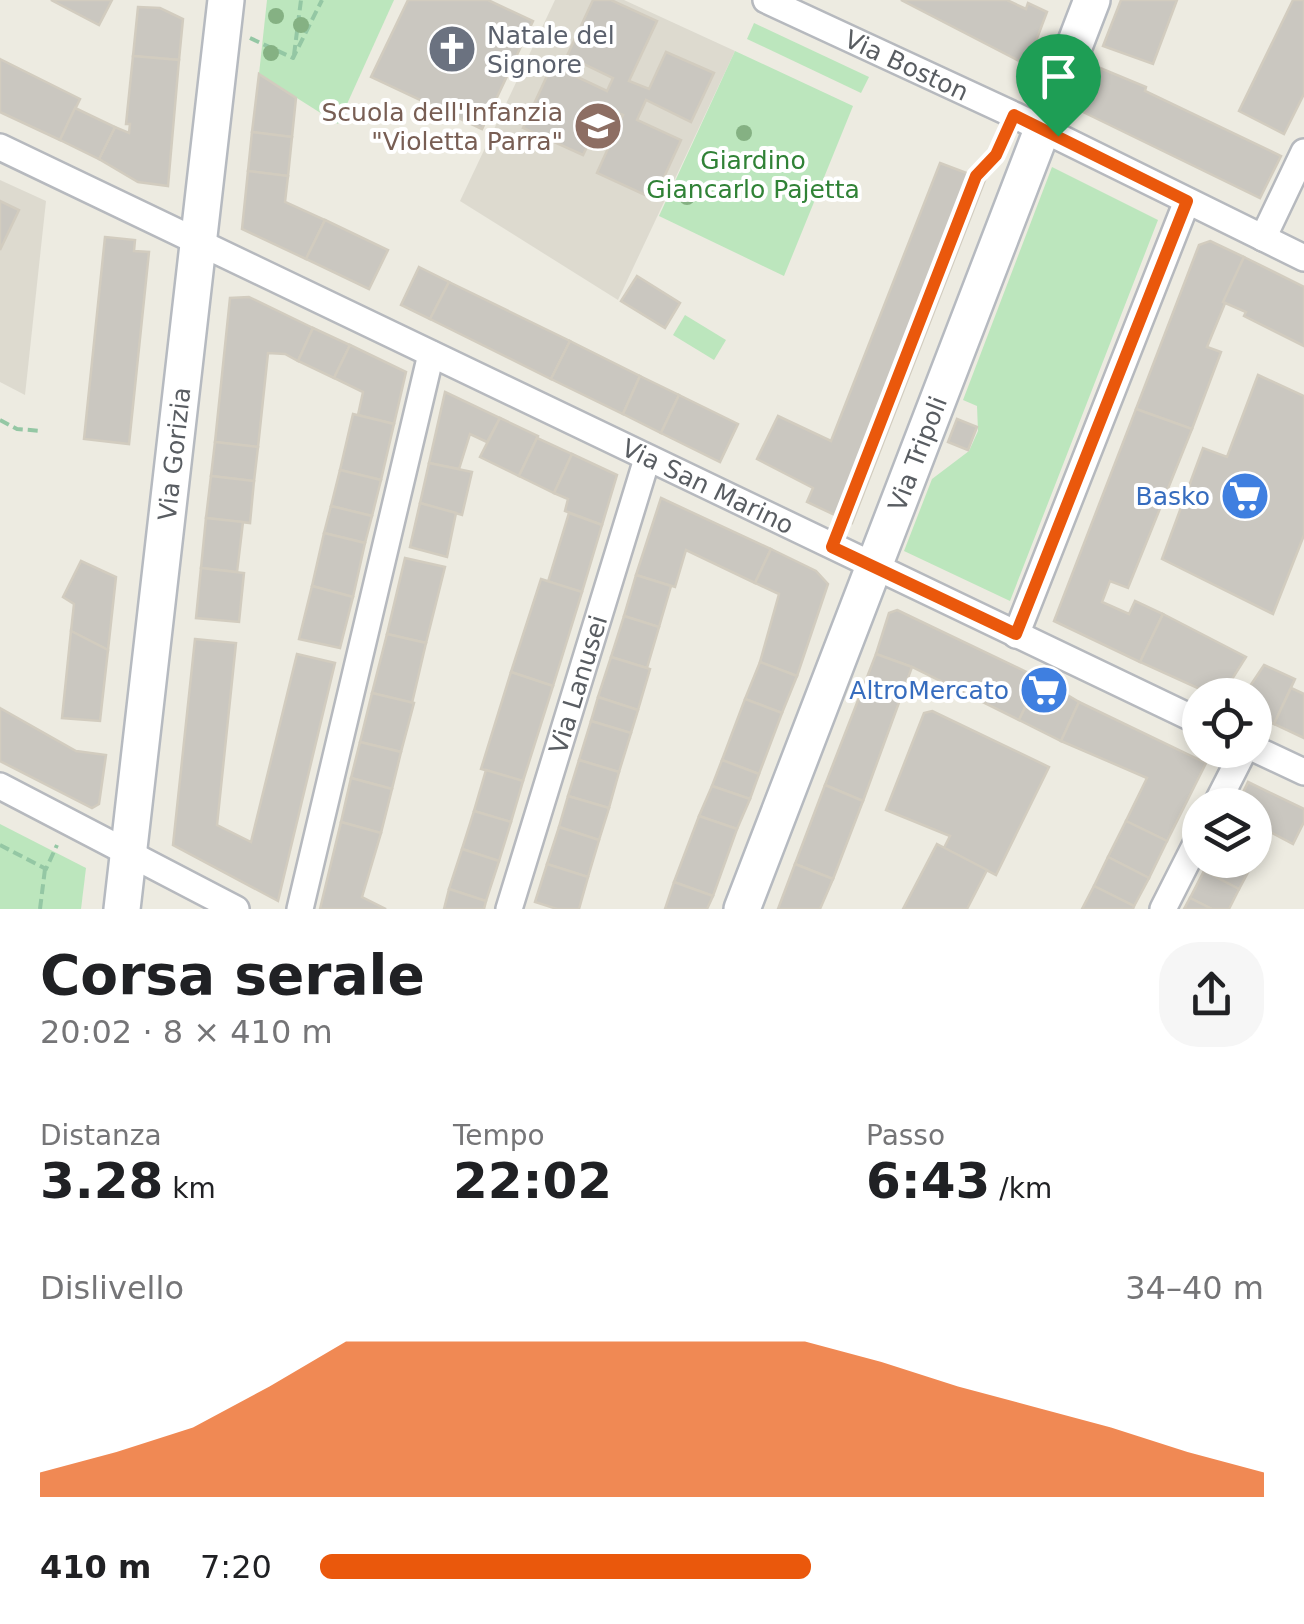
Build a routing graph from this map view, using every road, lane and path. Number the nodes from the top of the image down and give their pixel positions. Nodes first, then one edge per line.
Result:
1 (301, 0) edge
2 (322, 0) edge
3 (766, 0) edge
4 (1092, 0) edge
5 (220, 8) edge
6 (294, 58) junction
7 (1029, 122) junction
8 (0, 147) edge
9 (1304, 152) edge
10 (1187, 201) junction
11 (1264, 238) junction
12 (198, 240) junction
13 (1304, 258) edge
14 (431, 354) junction
15 (0, 420) edge
16 (42, 430) dead end
17 (648, 459) junction
18 (832, 547) junction
19 (875, 567) junction
20 (1016, 634) junction
21 (1182, 713) edge
22 (1272, 757) edge
23 (1304, 772) edge
24 (0, 786) edge
25 (0, 845) edge
26 (57, 846) dead end
27 (128, 853) junction
28 (46, 868) junction
29 (1182, 872) edge
30 (40, 909) edge
31 (122, 909) edge
32 (236, 909) edge
33 (300, 909) edge
34 (510, 909) edge
35 (742, 909) edge
36 (1163, 909) edge

1 - 6 path
2 - 6 path
3 - 7 street, Via Boston
4 - 7 street, Via Tripoli
5 - 6 path
5 - 12 street, Via Gorizia
7 - 10 street, Via Boston
7 - 18 path
7 - 19 street, Via Tripoli
8 - 12 street, Via San Marino
9 - 11 street
10 - 11 street, Via Boston
10 - 20 street
11 - 13 street, Via Boston
12 - 14 street, Via San Marino
12 - 27 street, Via Gorizia
14 - 17 street, Via San Marino
14 - 33 street
15 - 16 path
17 - 18 street, Via San Marino
17 - 34 street, Via Lanusei
18 - 19 street, Via San Marino
19 - 20 street, Via San Marino
19 - 35 street, Via Tripoli
20 - 21 street, Via San Marino
22 - 23 street
24 - 27 street
25 - 28 path
26 - 28 path
27 - 31 street, Via Gorizia
27 - 32 street
28 - 30 path
29 - 36 street

